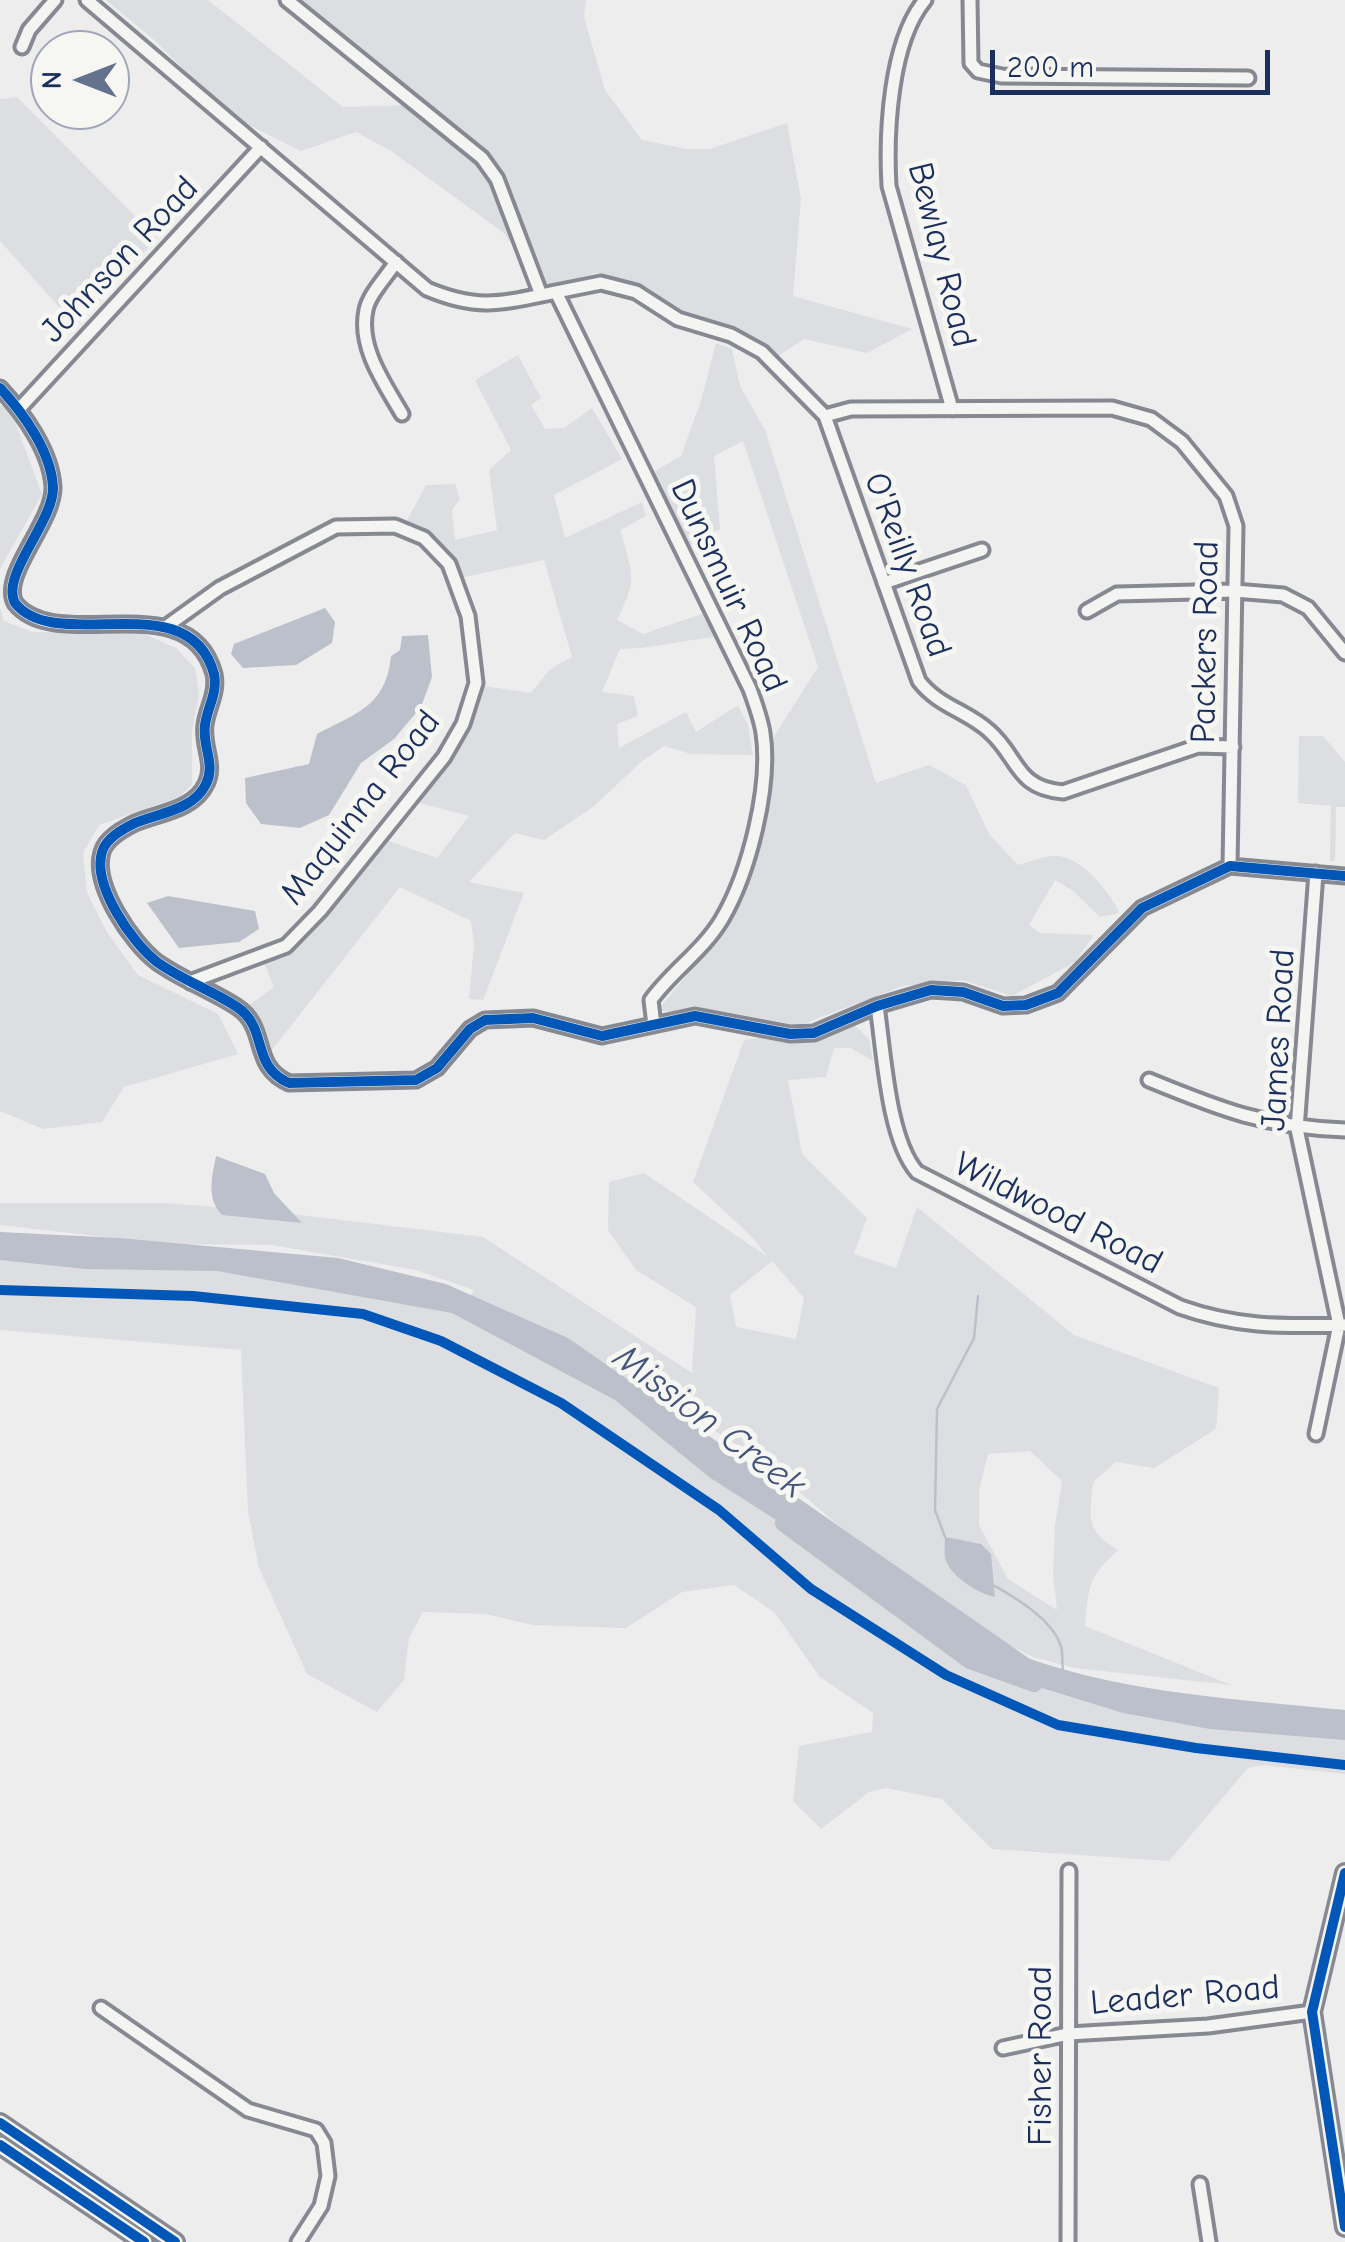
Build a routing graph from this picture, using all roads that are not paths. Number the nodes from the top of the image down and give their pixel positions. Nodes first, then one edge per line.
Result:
1 (56, 0) edge
2 (88, 0) edge
3 (287, 0) edge
4 (925, 0) edge
5 (970, 0) edge
6 (22, 47) dead end
7 (1248, 78) dead end
8 (261, 147) junction
9 (396, 262) junction
10 (556, 292) junction
11 (540, 295) junction
12 (0, 388) edge
13 (952, 409) junction
14 (20, 410) junction
15 (402, 414) dead end
16 (825, 416) junction
17 (982, 550) dead end
18 (884, 583) junction
19 (1235, 591) junction
20 (1087, 611) dead end
21 (167, 626) junction
22 (1345, 653) edge
23 (1233, 747) junction
24 (1230, 866) junction
25 (1316, 873) junction
26 (1345, 876) edge
27 (190, 982) junction
28 (877, 1006) junction
29 (654, 1025) junction
30 (1149, 1080) dead end
31 (1298, 1128) junction
32 (1345, 1130) edge
33 (1342, 1325) edge
34 (1316, 1434) dead end
35 (1070, 1871) dead end
36 (1345, 1873) edge
37 (102, 2008) dead end
38 (1312, 2012) junction
39 (1068, 2034) junction
40 (1003, 2048) dead end
41 (0, 2123) edge
42 (0, 2145) edge
43 (1200, 2184) dead end
44 (1345, 2227) edge
45 (144, 2242) edge
46 (175, 2242) edge
47 (298, 2242) edge
48 (1068, 2242) edge
49 (1210, 2242) edge

1 - 6 street
2 - 8 street
3 - 11 street
4 - 13 street, Bewlay Road
5 - 7 street
8 - 9 street
8 - 14 street, Johnson Road
9 - 11 street
9 - 15 street
10 - 11 street
10 - 16 street, O'Reilly Road
10 - 29 street, Dunsmuir Road
12 - 14 street
13 - 16 street, Packers Road
13 - 19 street, Packers Road
14 - 21 street
16 - 18 street, O'Reilly Road
17 - 18 street
18 - 23 street, O'Reilly Road
19 - 20 street
19 - 22 street
19 - 23 street, Packers Road
21 - 27 street
21 - 27 street, Maquinna Road
23 - 24 street, Packers Road
24 - 25 street
24 - 28 street
25 - 26 street
25 - 31 street, James Road
27 - 29 street
28 - 29 street
28 - 33 street, Wildwood Road
30 - 31 street
31 - 32 street
31 - 33 street, James Road
33 - 34 street
35 - 39 street, Fisher Road
36 - 38 main road
37 - 47 street
38 - 39 street, Leader Road
38 - 44 main road
39 - 40 street, Leader Road
39 - 48 street, Fisher Road
41 - 46 main road
42 - 45 main road
43 - 49 street

